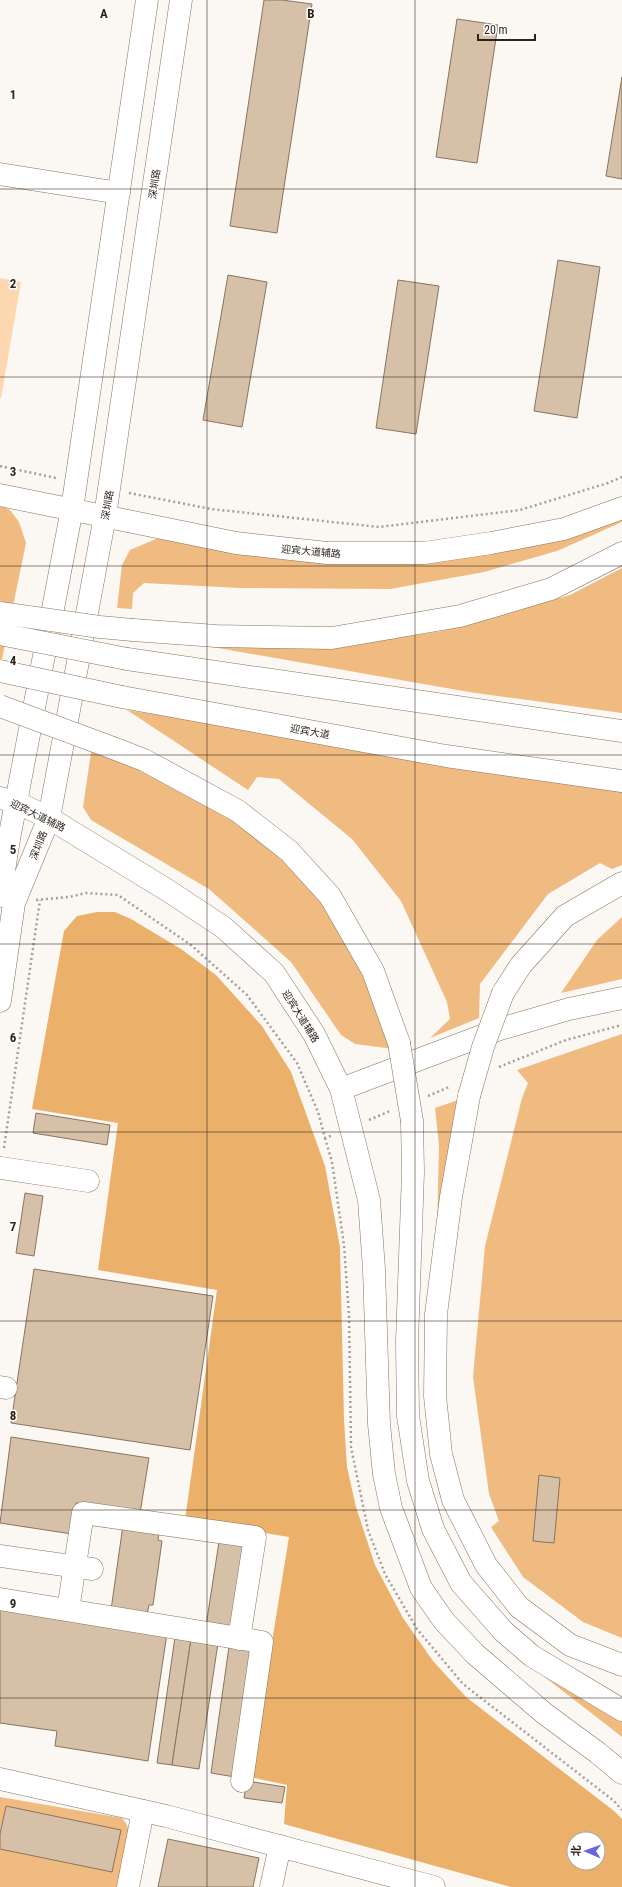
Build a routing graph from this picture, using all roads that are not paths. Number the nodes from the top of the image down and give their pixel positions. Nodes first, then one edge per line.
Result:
1 (147, 0) edge
2 (181, 0) edge
3 (0, 174) edge
4 (119, 193) junction
5 (0, 495) edge
6 (622, 508) edge
7 (72, 509) junction
8 (105, 516) junction
9 (622, 553) edge
10 (0, 613) edge
11 (0, 634) edge
12 (0, 671) edge
13 (0, 706) edge
14 (622, 731) edge
15 (622, 781) edge
16 (8, 800) edge
17 (49, 818) junction
18 (622, 882) edge
19 (0, 896) edge
20 (622, 998) edge
21 (0, 1001) edge
22 (341, 1089) junction
23 (1, 1168) edge
24 (88, 1181) dead end
25 (0, 1556) edge
26 (83, 1568) junction
27 (0, 1599) edge
28 (68, 1610) junction
29 (239, 1638) junction
30 (622, 1665) edge
31 (622, 1710) edge
32 (622, 1773) edge
33 (0, 1779) edge
34 (242, 1781) dead end
35 (143, 1811) junction
36 (280, 1846) junction
37 (128, 1887) edge
38 (271, 1887) edge
39 (434, 1887) edge

1 - 4 main road
2 - 8 main road, 深圳路
3 - 4 main road
4 - 7 main road
5 - 7 main road, 迎宾大道辅路
6 - 8 main road, 迎宾大道辅路
7 - 8 main road, 迎宾大道辅路
7 - 16 main road
8 - 17 main road, 深圳路
9 - 10 main road, bridge
11 - 14 main road, bridge
12 - 15 main road, 迎宾大道, bridge
13 - 31 main road, bridge
16 - 17 main road, 迎宾大道辅路
16 - 19 main road
17 - 21 main road, 深圳路
17 - 22 main road, 迎宾大道辅路
18 - 30 main road, bridge
20 - 22 main road
22 - 32 main road, 迎宾大道辅路
23 - 24 main road
25 - 26 main road
26 - 28 main road
26 - 29 main road
27 - 28 main road
28 - 29 main road
29 - 34 main road
33 - 35 main road
35 - 36 main road
35 - 37 main road
36 - 38 main road
36 - 39 main road

